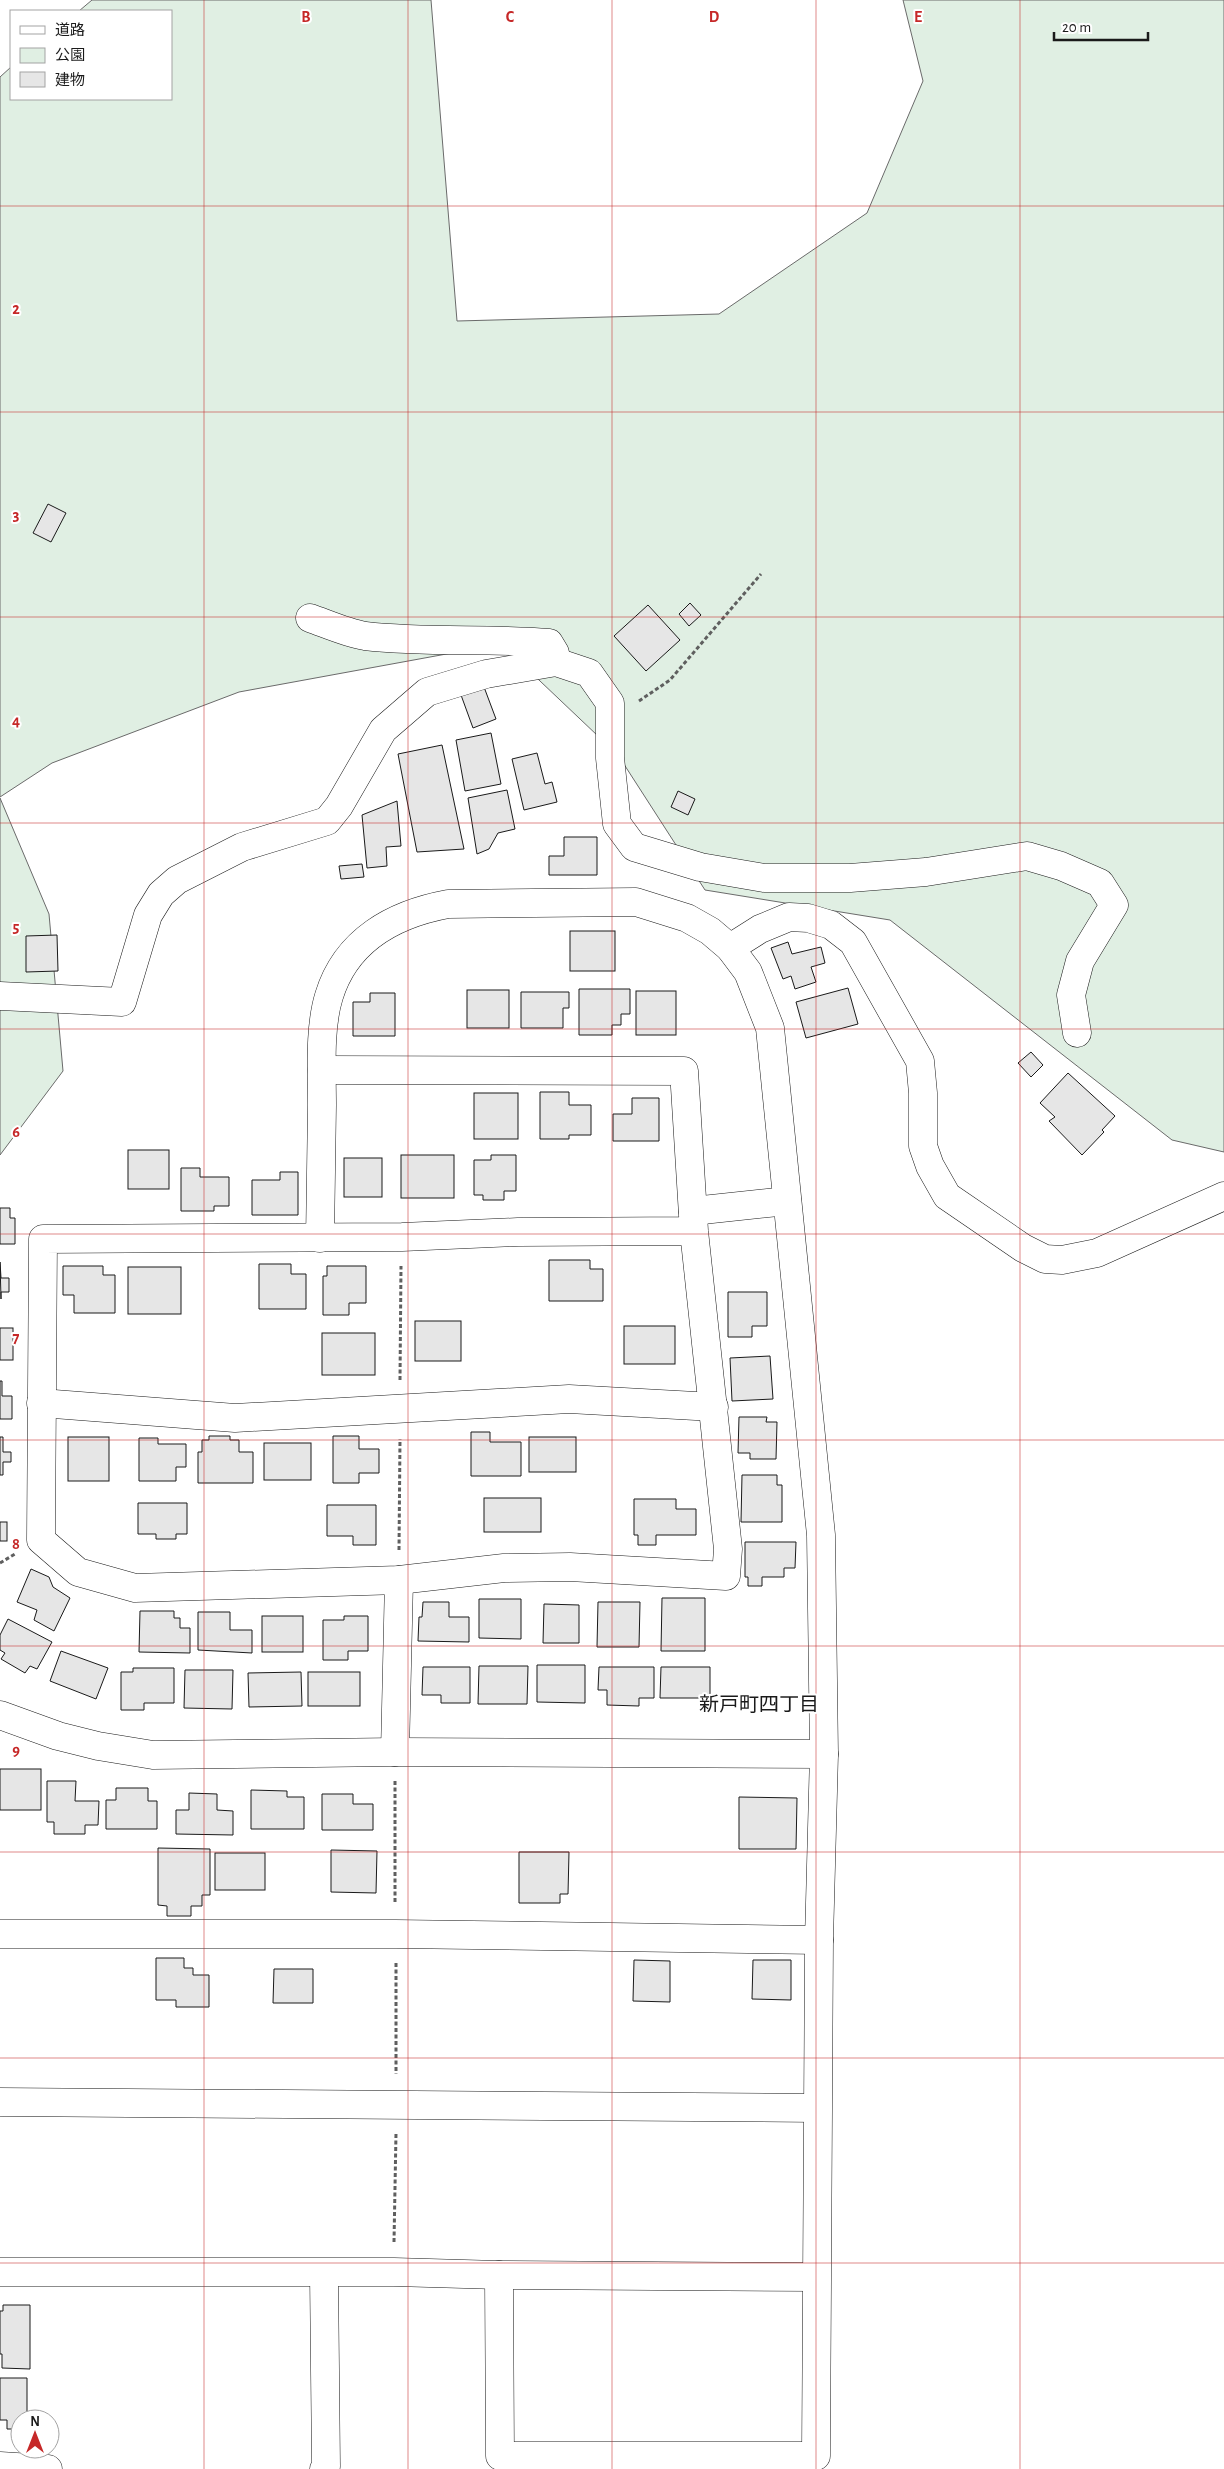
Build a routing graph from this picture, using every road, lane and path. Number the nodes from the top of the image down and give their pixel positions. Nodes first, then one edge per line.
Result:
1 (761, 574) dead end
2 (310, 618) dead end
3 (556, 662) junction
4 (610, 703) junction
5 (730, 948) junction
6 (0, 996) edge
7 (1077, 1033) dead end
8 (322, 1070) junction
9 (1224, 1196) edge
10 (787, 1201) junction
11 (694, 1221) junction
12 (320, 1238) junction
13 (41, 1403) junction
14 (714, 1407) junction
15 (399, 1580) junction
16 (0, 1715) edge
17 (395, 1752) junction
18 (824, 1754) junction
19 (0, 1934) edge
20 (396, 1934) junction
21 (819, 1940) junction
22 (0, 2102) edge
23 (396, 2104) junction
24 (817, 2108) junction
25 (0, 2272) edge
26 (394, 2272) junction
27 (324, 2274) junction
28 (499, 2275) junction
29 (816, 2277) junction
30 (0, 2466) edge
31 (48, 2469) edge
32 (324, 2469) edge

1 - 4 path
2 - 3 street
3 - 4 street
3 - 6 street
4 - 7 street
5 - 8 street
5 - 9 street
5 - 10 street
8 - 11 street
8 - 12 street
10 - 11 street
10 - 18 street
11 - 12 street
11 - 14 street
12 - 13 street
13 - 14 street
13 - 15 street
14 - 15 street
15 - 17 street
16 - 17 street
17 - 18 street
17 - 20 path
18 - 21 street
19 - 20 street
20 - 21 street
20 - 23 path
21 - 24 street
22 - 23 street
23 - 24 street
23 - 26 path
24 - 29 street
25 - 27 street
26 - 27 street
26 - 28 street
27 - 32 street
28 - 29 street
28 - 29 street
30 - 31 street

